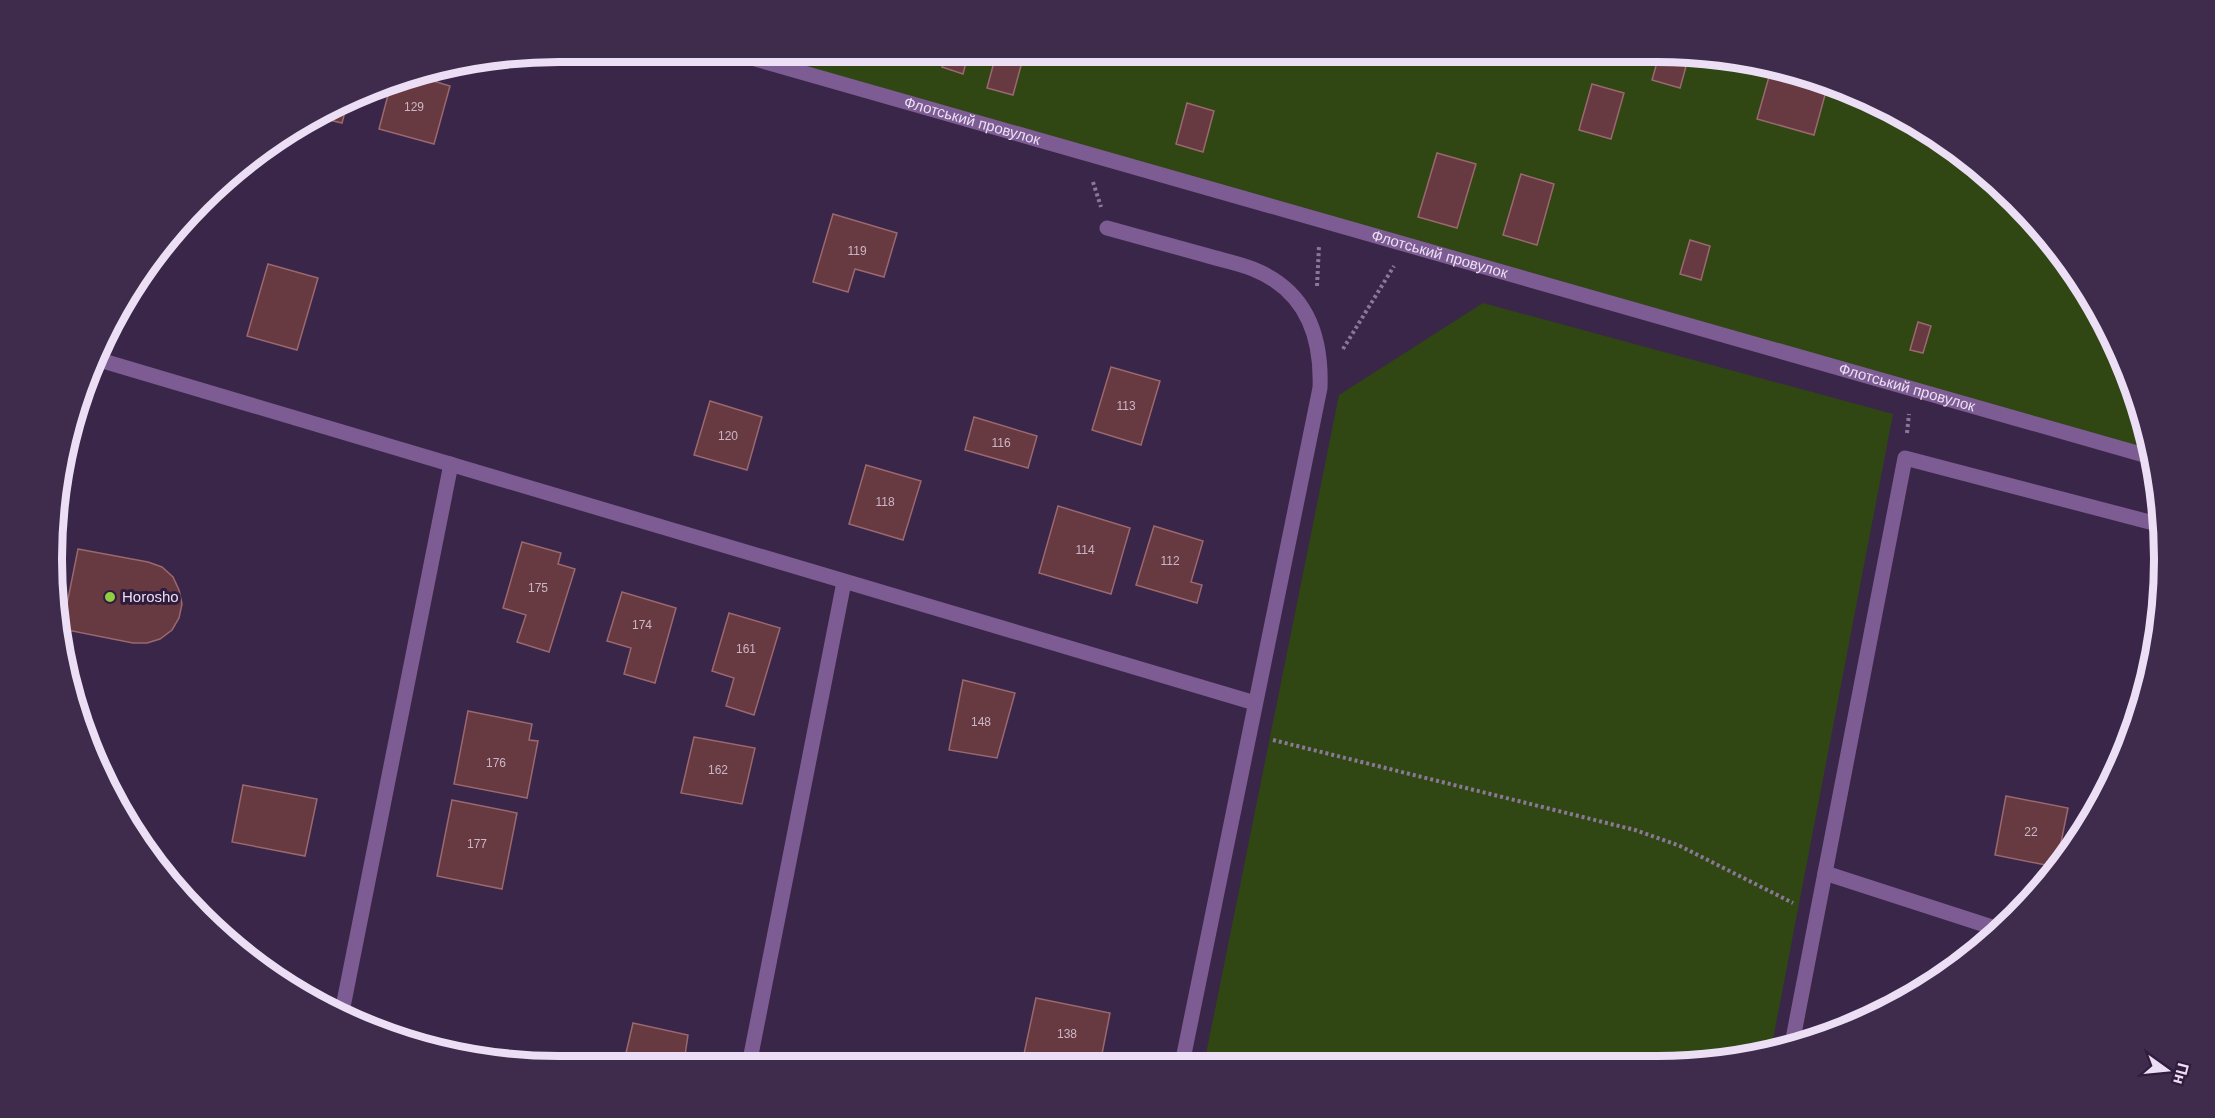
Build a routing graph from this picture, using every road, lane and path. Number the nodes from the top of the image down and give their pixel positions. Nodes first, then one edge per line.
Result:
1 (766, 62) edge
2 (1084, 152) junction
3 (1321, 219) junction
4 (1107, 228) joint
5 (1407, 244) junction
6 (1314, 329) junction
7 (103, 361) edge
8 (1911, 387) junction
9 (1320, 388) junction
10 (2142, 454) edge
11 (1905, 458) junction
12 (451, 464) junction
13 (2152, 523) edge
14 (844, 582) junction
15 (1255, 704) junction
16 (1249, 734) junction
17 (1825, 873) junction
18 (1817, 915) junction
19 (1991, 927) edge
20 (343, 1007) edge
21 (1793, 1037) edge
22 (751, 1056) edge
23 (1184, 1056) edge

1 - 2 lane, Флотський провулок
2 - 3 lane, Флотський провулок
2 - 4 path
3 - 5 lane, Флотський провулок
3 - 6 path
4 - 6 lane
5 - 8 lane, Флотський провулок
5 - 9 path
6 - 9 lane
7 - 12 lane
8 - 10 lane, Флотський провулок
8 - 11 path
9 - 15 lane
11 - 13 lane
11 - 17 lane
12 - 14 lane
12 - 20 lane
14 - 15 lane
14 - 22 lane
15 - 16 lane
16 - 18 path
16 - 23 lane
17 - 18 lane
17 - 19 lane
18 - 21 lane

